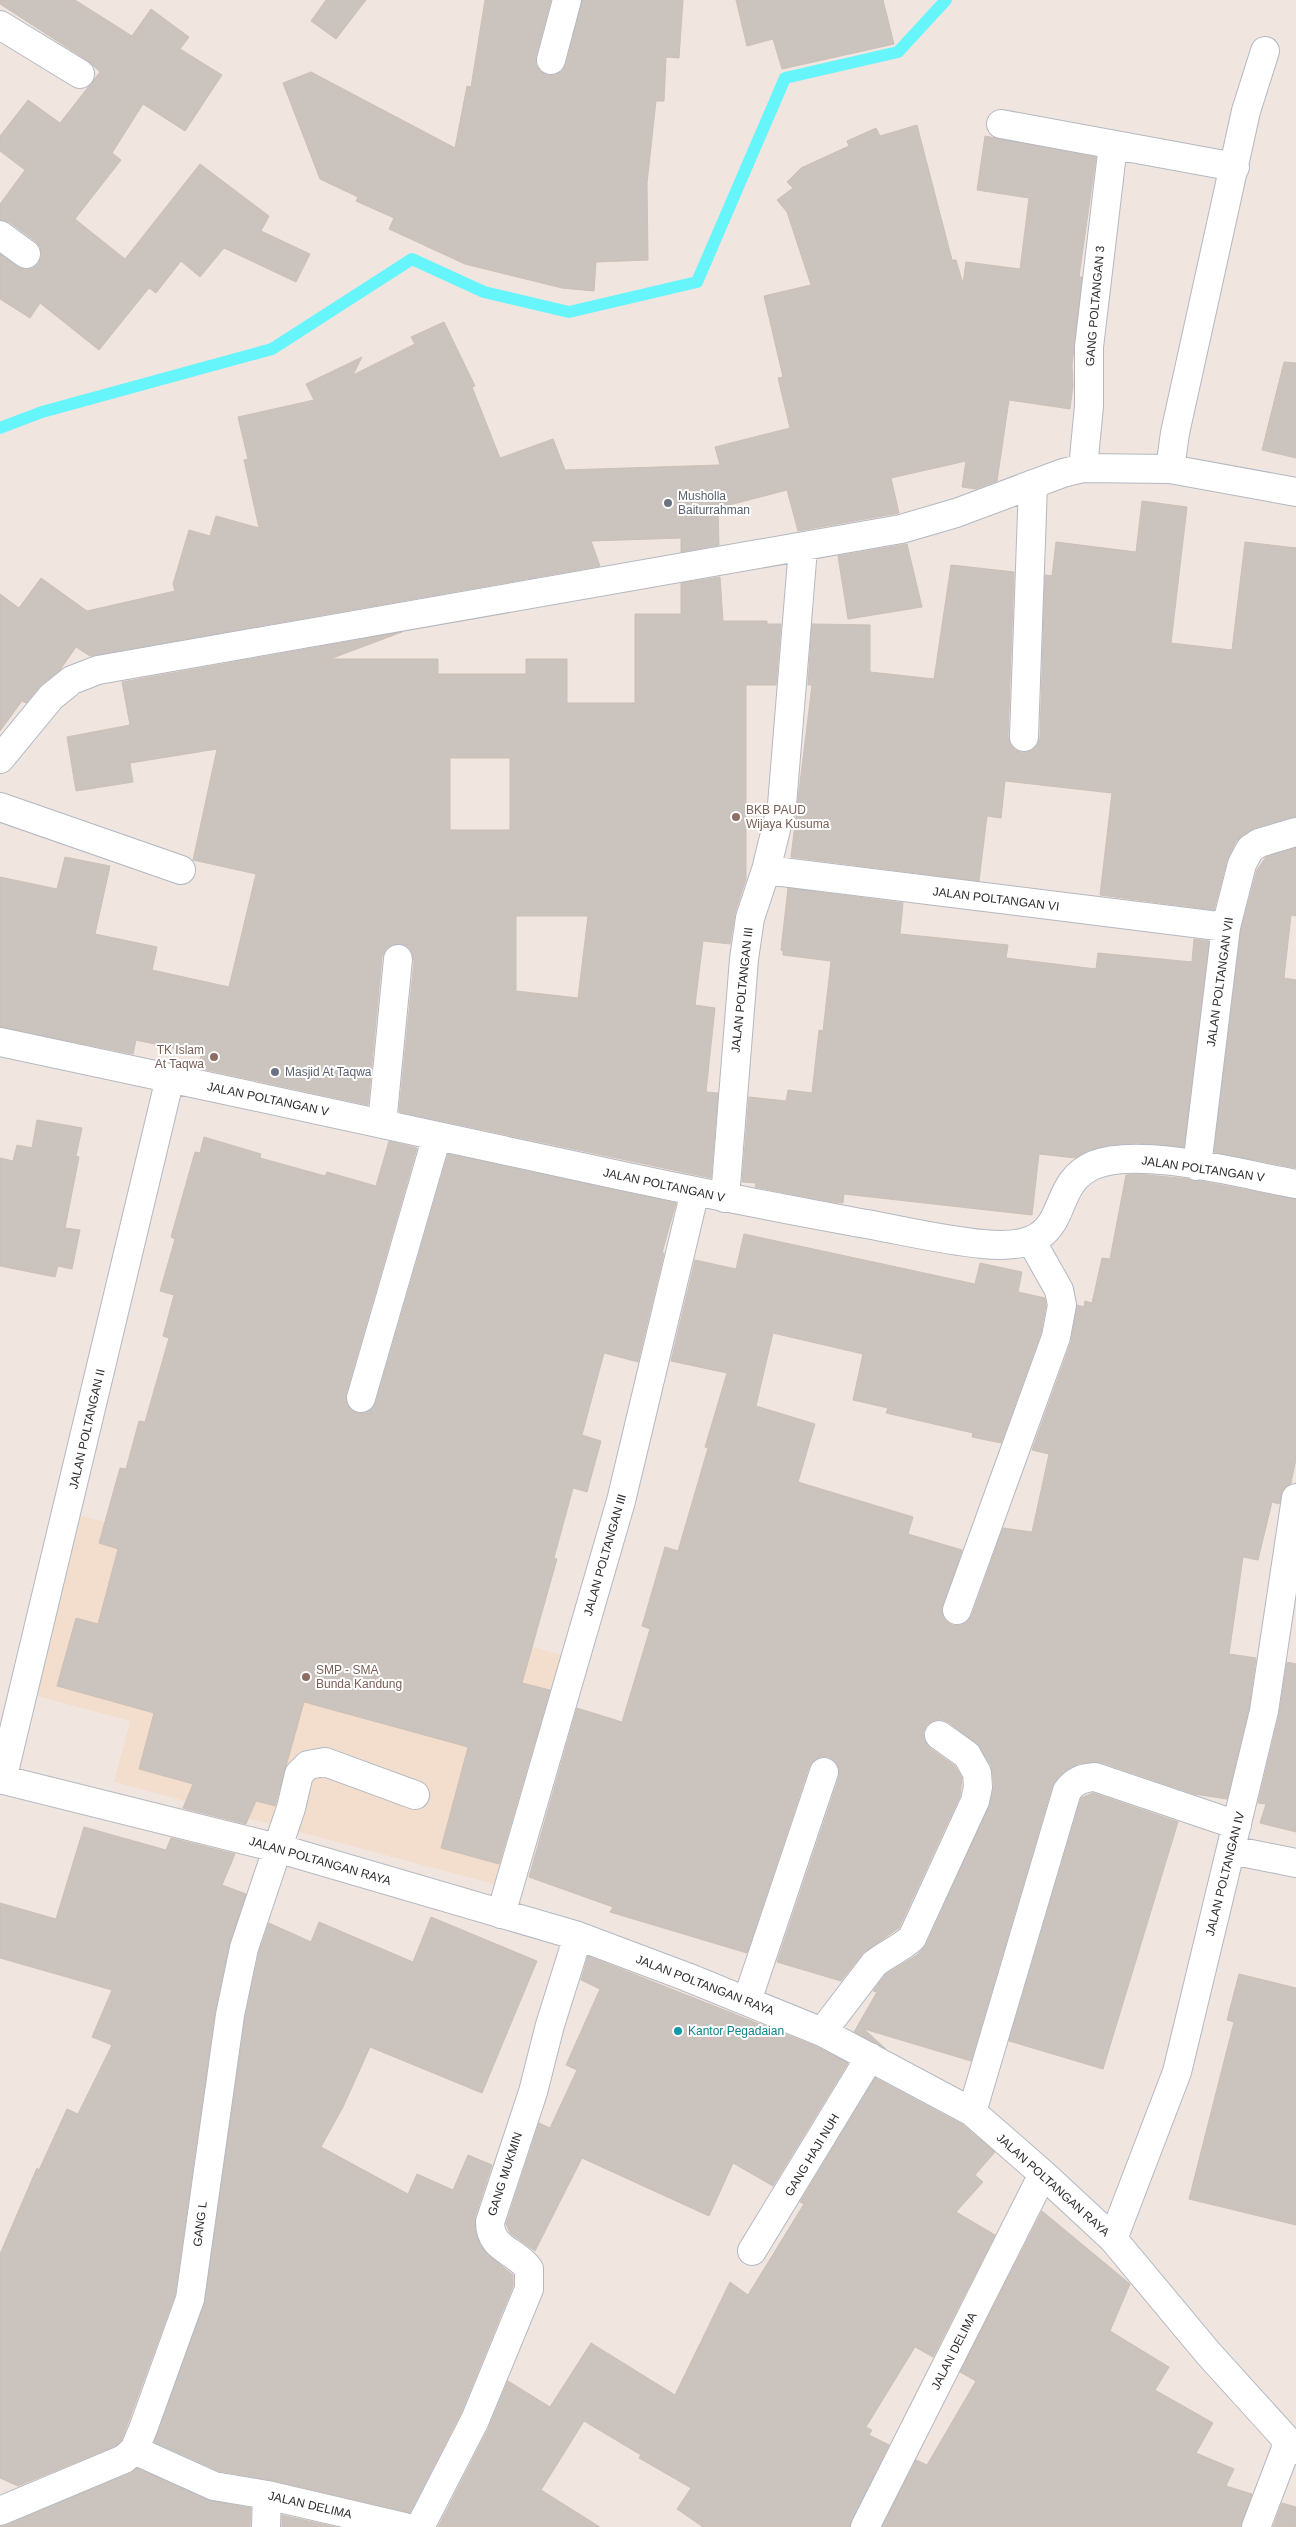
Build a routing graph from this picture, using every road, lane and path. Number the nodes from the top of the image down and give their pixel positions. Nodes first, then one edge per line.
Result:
1 (567, 0) edge
2 (0, 25) edge
3 (1265, 51) dead end
4 (551, 60) dead end
5 (80, 74) dead end
6 (1001, 124) dead end
7 (1113, 145) junction
8 (1235, 167) junction
9 (0, 235) edge
10 (26, 254) dead end
11 (1083, 468) junction
12 (1170, 469) junction
13 (1033, 484) junction
14 (1296, 492) edge
15 (803, 548) junction
16 (1024, 736) dead end
17 (0, 759) edge
18 (0, 807) edge
19 (1296, 832) edge
20 (181, 870) dead end
21 (766, 870) junction
22 (1226, 928) junction
23 (398, 959) dead end
24 (0, 1042) edge
25 (170, 1078) junction
26 (382, 1124) junction
27 (437, 1136) junction
28 (1197, 1166) junction
29 (1296, 1184) edge
30 (695, 1191) junction
31 (725, 1198) junction
32 (1032, 1242) junction
33 (361, 1398) dead end
34 (1296, 1498) edge
35 (957, 1610) dead end
36 (939, 1735) dead end
37 (824, 1772) dead end
38 (1, 1780) edge
39 (415, 1795) dead end
40 (1234, 1838) junction
41 (277, 1848) junction
42 (1296, 1863) edge
43 (501, 1914) junction
44 (578, 1936) junction
45 (747, 2001) junction
46 (822, 2032) junction
47 (870, 2057) junction
48 (972, 2112) junction
49 (1043, 2174) junction
50 (1112, 2239) junction
51 (752, 2251) dead end
52 (1292, 2447) edge
53 (134, 2450) junction
54 (268, 2495) junction
55 (0, 2511) edge
56 (266, 2527) edge
57 (404, 2527) edge
58 (420, 2527) edge
59 (865, 2527) edge
60 (1256, 2527) edge

1 - 4 street
2 - 5 street
3 - 8 street
6 - 7 street
7 - 8 street
7 - 11 street, GANG POLTANGAN 3
8 - 12 street
9 - 10 street
11 - 12 street
11 - 13 street
12 - 14 street
13 - 15 street
13 - 16 street
15 - 17 street
15 - 21 street, JALAN POLTANGAN III
18 - 20 street
19 - 22 street, JALAN POLTANGAN VII
21 - 22 street, JALAN POLTANGAN VI
21 - 31 street, JALAN POLTANGAN III
22 - 28 street, JALAN POLTANGAN VII
23 - 26 street
24 - 25 street, JALAN POLTANGAN V
25 - 26 street, JALAN POLTANGAN V
25 - 38 street, JALAN POLTANGAN II
26 - 27 street, JALAN POLTANGAN V
27 - 30 street, JALAN POLTANGAN V
27 - 33 street
28 - 29 street, JALAN POLTANGAN V
28 - 32 street, JALAN POLTANGAN V
30 - 31 street, JALAN POLTANGAN V
30 - 43 street, JALAN POLTANGAN III
31 - 32 street, JALAN POLTANGAN V
32 - 35 street
34 - 40 street, JALAN POLTANGAN IV
36 - 46 street
37 - 45 street
38 - 41 street, JALAN POLTANGAN RAYA
39 - 41 street, GANG L
40 - 42 street
40 - 48 street
40 - 50 street, JALAN POLTANGAN IV
41 - 43 street, JALAN POLTANGAN RAYA
41 - 53 street, GANG L
43 - 44 street, JALAN POLTANGAN RAYA
44 - 45 street, JALAN POLTANGAN RAYA
44 - 58 street, GANG MUKMIN
45 - 46 street, JALAN POLTANGAN RAYA
46 - 47 street, JALAN POLTANGAN RAYA
47 - 48 street, JALAN POLTANGAN RAYA
47 - 51 street, GANG HAJI NUH
48 - 49 street, JALAN POLTANGAN RAYA
49 - 50 street, JALAN POLTANGAN RAYA
49 - 59 street, JALAN DELIMA
50 - 52 street, JALAN POLTANGAN RAYA
52 - 60 street
53 - 54 street, JALAN DELIMA
53 - 55 street
54 - 56 street
54 - 57 street, JALAN DELIMA

